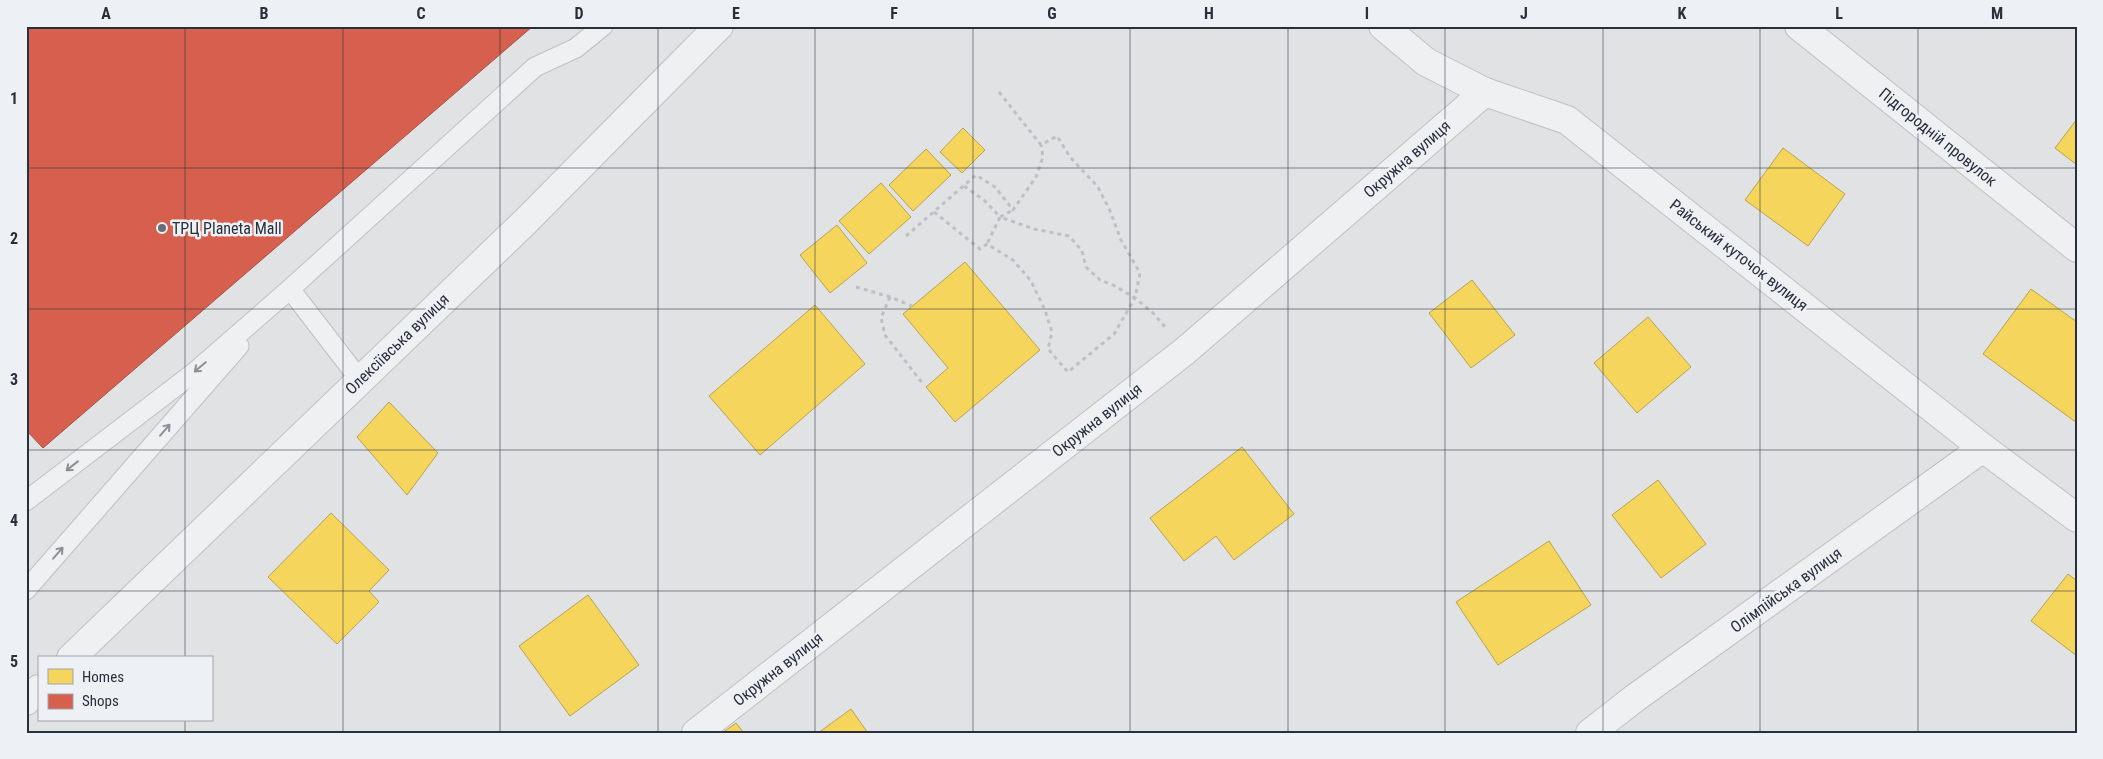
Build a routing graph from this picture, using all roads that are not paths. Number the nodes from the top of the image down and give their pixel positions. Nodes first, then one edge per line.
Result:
1 (603, 26) edge
2 (719, 26) edge
3 (1383, 26) edge
4 (1799, 26) edge
5 (1485, 92) junction
6 (2077, 248) edge
7 (290, 289) junction
8 (360, 380) junction
9 (1983, 448) junction
10 (26, 501) edge
11 (2077, 518) edge
12 (26, 590) edge
13 (73, 656) edge
14 (38, 690) edge
15 (26, 701) edge
16 (696, 733) edge
17 (1590, 733) edge

1 - 7 lane
2 - 8 street, Олексіївська вулиця
3 - 5 street, Райський куточок вулиця
4 - 6 street, Підгородній провулок
5 - 9 street, Райський куточок вулиця
5 - 16 street, Окружна вулиця
7 - 8 lane
7 -> 10 lane
12 -> 7 lane
8 - 13 street, Олексіївська вулиця
9 - 11 street, Райський куточок вулиця
9 - 17 street, Олімпійська вулиця
14 - 15 street

